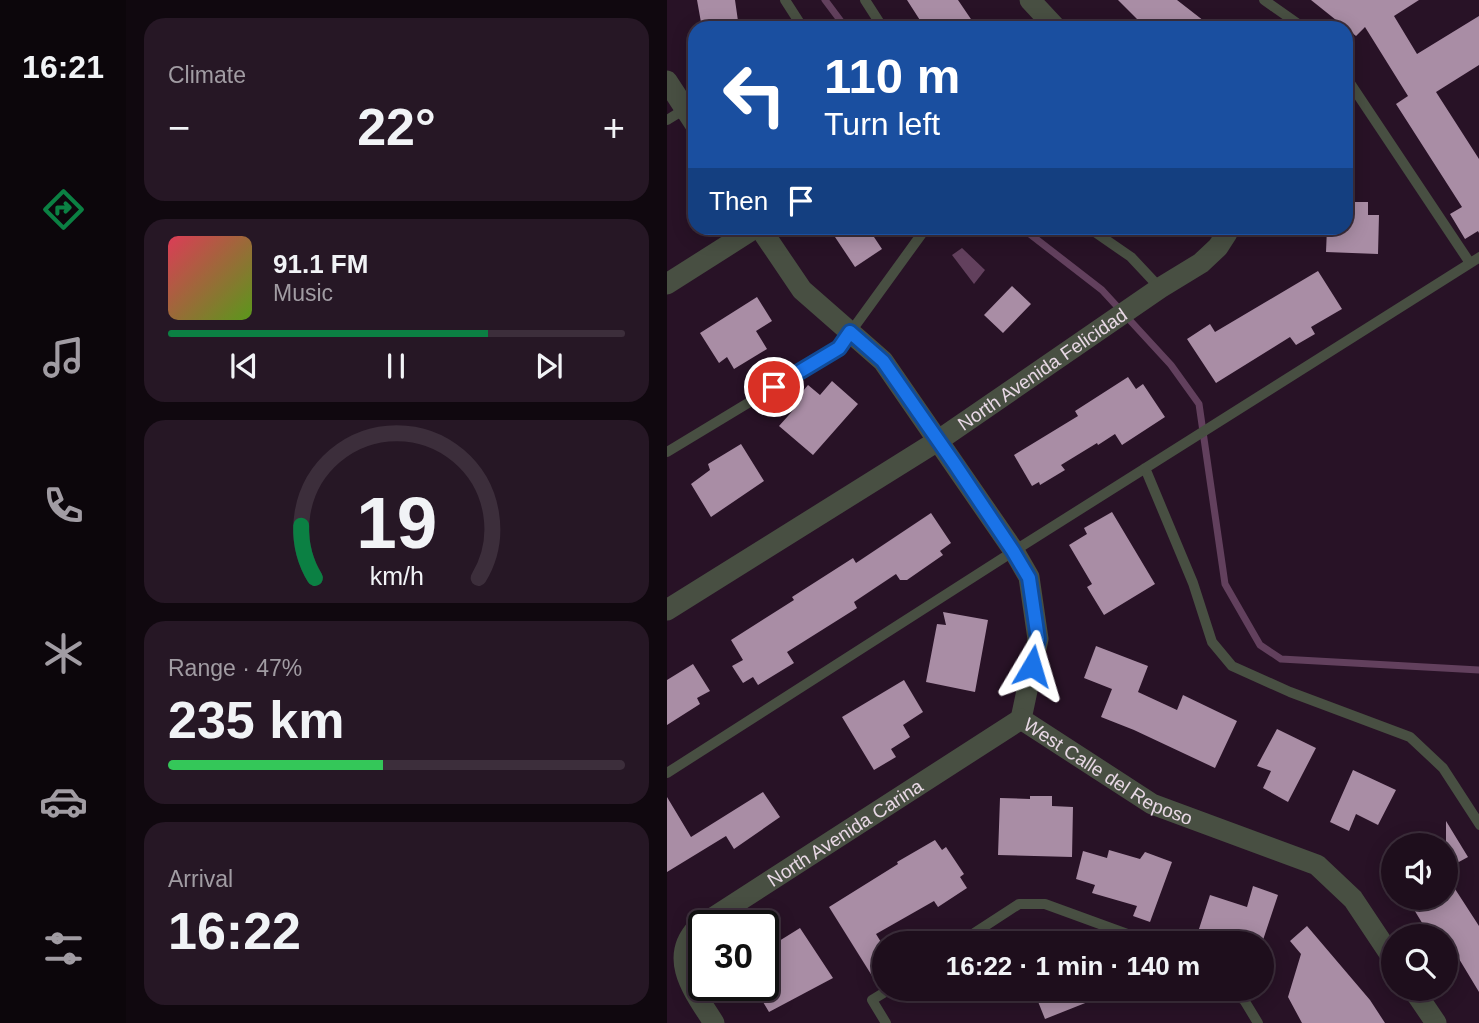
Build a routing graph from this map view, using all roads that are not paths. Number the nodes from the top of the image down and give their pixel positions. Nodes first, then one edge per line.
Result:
1 (785, 0) edge
2 (865, 0) edge
3 (1030, 0) edge
4 (1264, 0) edge
5 (798, 21) edge
6 (878, 21) edge
7 (1050, 21) edge
8 (1294, 21) edge
9 (667, 81) edge
10 (1353, 87) edge
11 (682, 118) edge
12 (747, 235) edge
13 (763, 235) edge
14 (921, 235) edge
15 (1099, 235) edge
16 (1226, 235) edge
17 (1475, 260) edge
18 (667, 284) edge
19 (1161, 288) junction
20 (850, 332) junction
21 (939, 440) junction
22 (667, 452) edge
23 (1145, 468) junction
24 (1013, 551) junction
25 (667, 610) edge
26 (1021, 719) junction
27 (667, 773) edge
28 (1479, 825) edge
29 (977, 931) edge
30 (1119, 931) edge
31 (1381, 941) edge
32 (678, 953) edge
33 (873, 1001) edge
34 (1245, 1001) edge
35 (1421, 1001) edge
36 (714, 1023) edge
37 (886, 1023) edge
38 (1259, 1023) edge
39 (1436, 1023) edge

1 - 5 lane
2 - 6 lane
3 - 7 street
4 - 8 lane
9 - 11 street
10 - 17 lane
12 - 18 street
13 - 20 street, West Calle del Reposo
14 - 20 lane
15 - 19 lane
16 - 19 street, North Avenida Felicidad
17 - 23 lane
19 - 21 street, North Avenida Felicidad
20 - 21 street, West Calle del Reposo
20 - 22 lane
21 - 24 street, West Calle del Reposo
21 - 25 street, North Avenida Felicidad
23 - 24 lane
23 - 28 lane
24 - 26 street, West Calle del Reposo
24 - 27 lane
26 - 31 street, West Calle del Reposo
26 - 32 street, North Avenida Carina
29 - 30 lane
32 - 36 street
33 - 37 lane
34 - 38 lane
35 - 39 street

